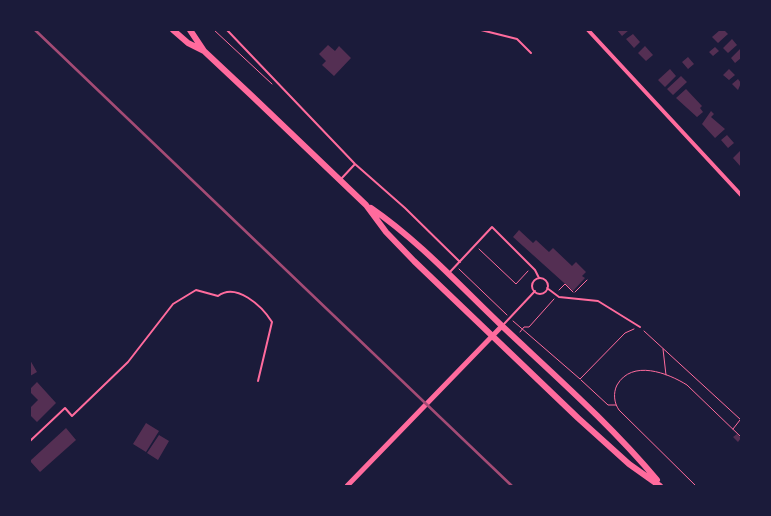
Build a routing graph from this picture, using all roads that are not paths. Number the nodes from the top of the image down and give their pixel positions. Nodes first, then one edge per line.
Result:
1 (173, 30) edge
2 (190, 30) edge
3 (227, 30) edge
4 (481, 30) edge
5 (588, 30) edge
6 (204, 51) junction
7 (531, 52) dead end
8 (355, 164) junction
9 (340, 180) junction
10 (741, 195) edge
11 (366, 205) junction
12 (460, 262) junction
13 (448, 274) junction
14 (539, 278) junction
15 (547, 288) junction
16 (535, 291) junction
17 (502, 326) junction
18 (640, 327) road end
19 (492, 336) junction
20 (258, 381) dead end
21 (30, 441) edge
22 (347, 486) edge
23 (661, 486) edge

1 - 6 highway
2 - 6 highway
3 - 8 lane
4 - 7 lane
5 - 10 street
6 - 9 highway
8 - 9 lane
8 - 12 lane
9 - 11 highway
11 - 13 highway
11 - 19 highway
12 - 13 lane
12 - 14 lane
13 - 17 highway
14 - 15 lane
14 - 16 lane
15 - 16 lane
15 - 18 lane
16 - 17 lane
17 - 19 street
17 - 23 highway
19 - 22 street
19 - 23 highway
20 - 21 lane

